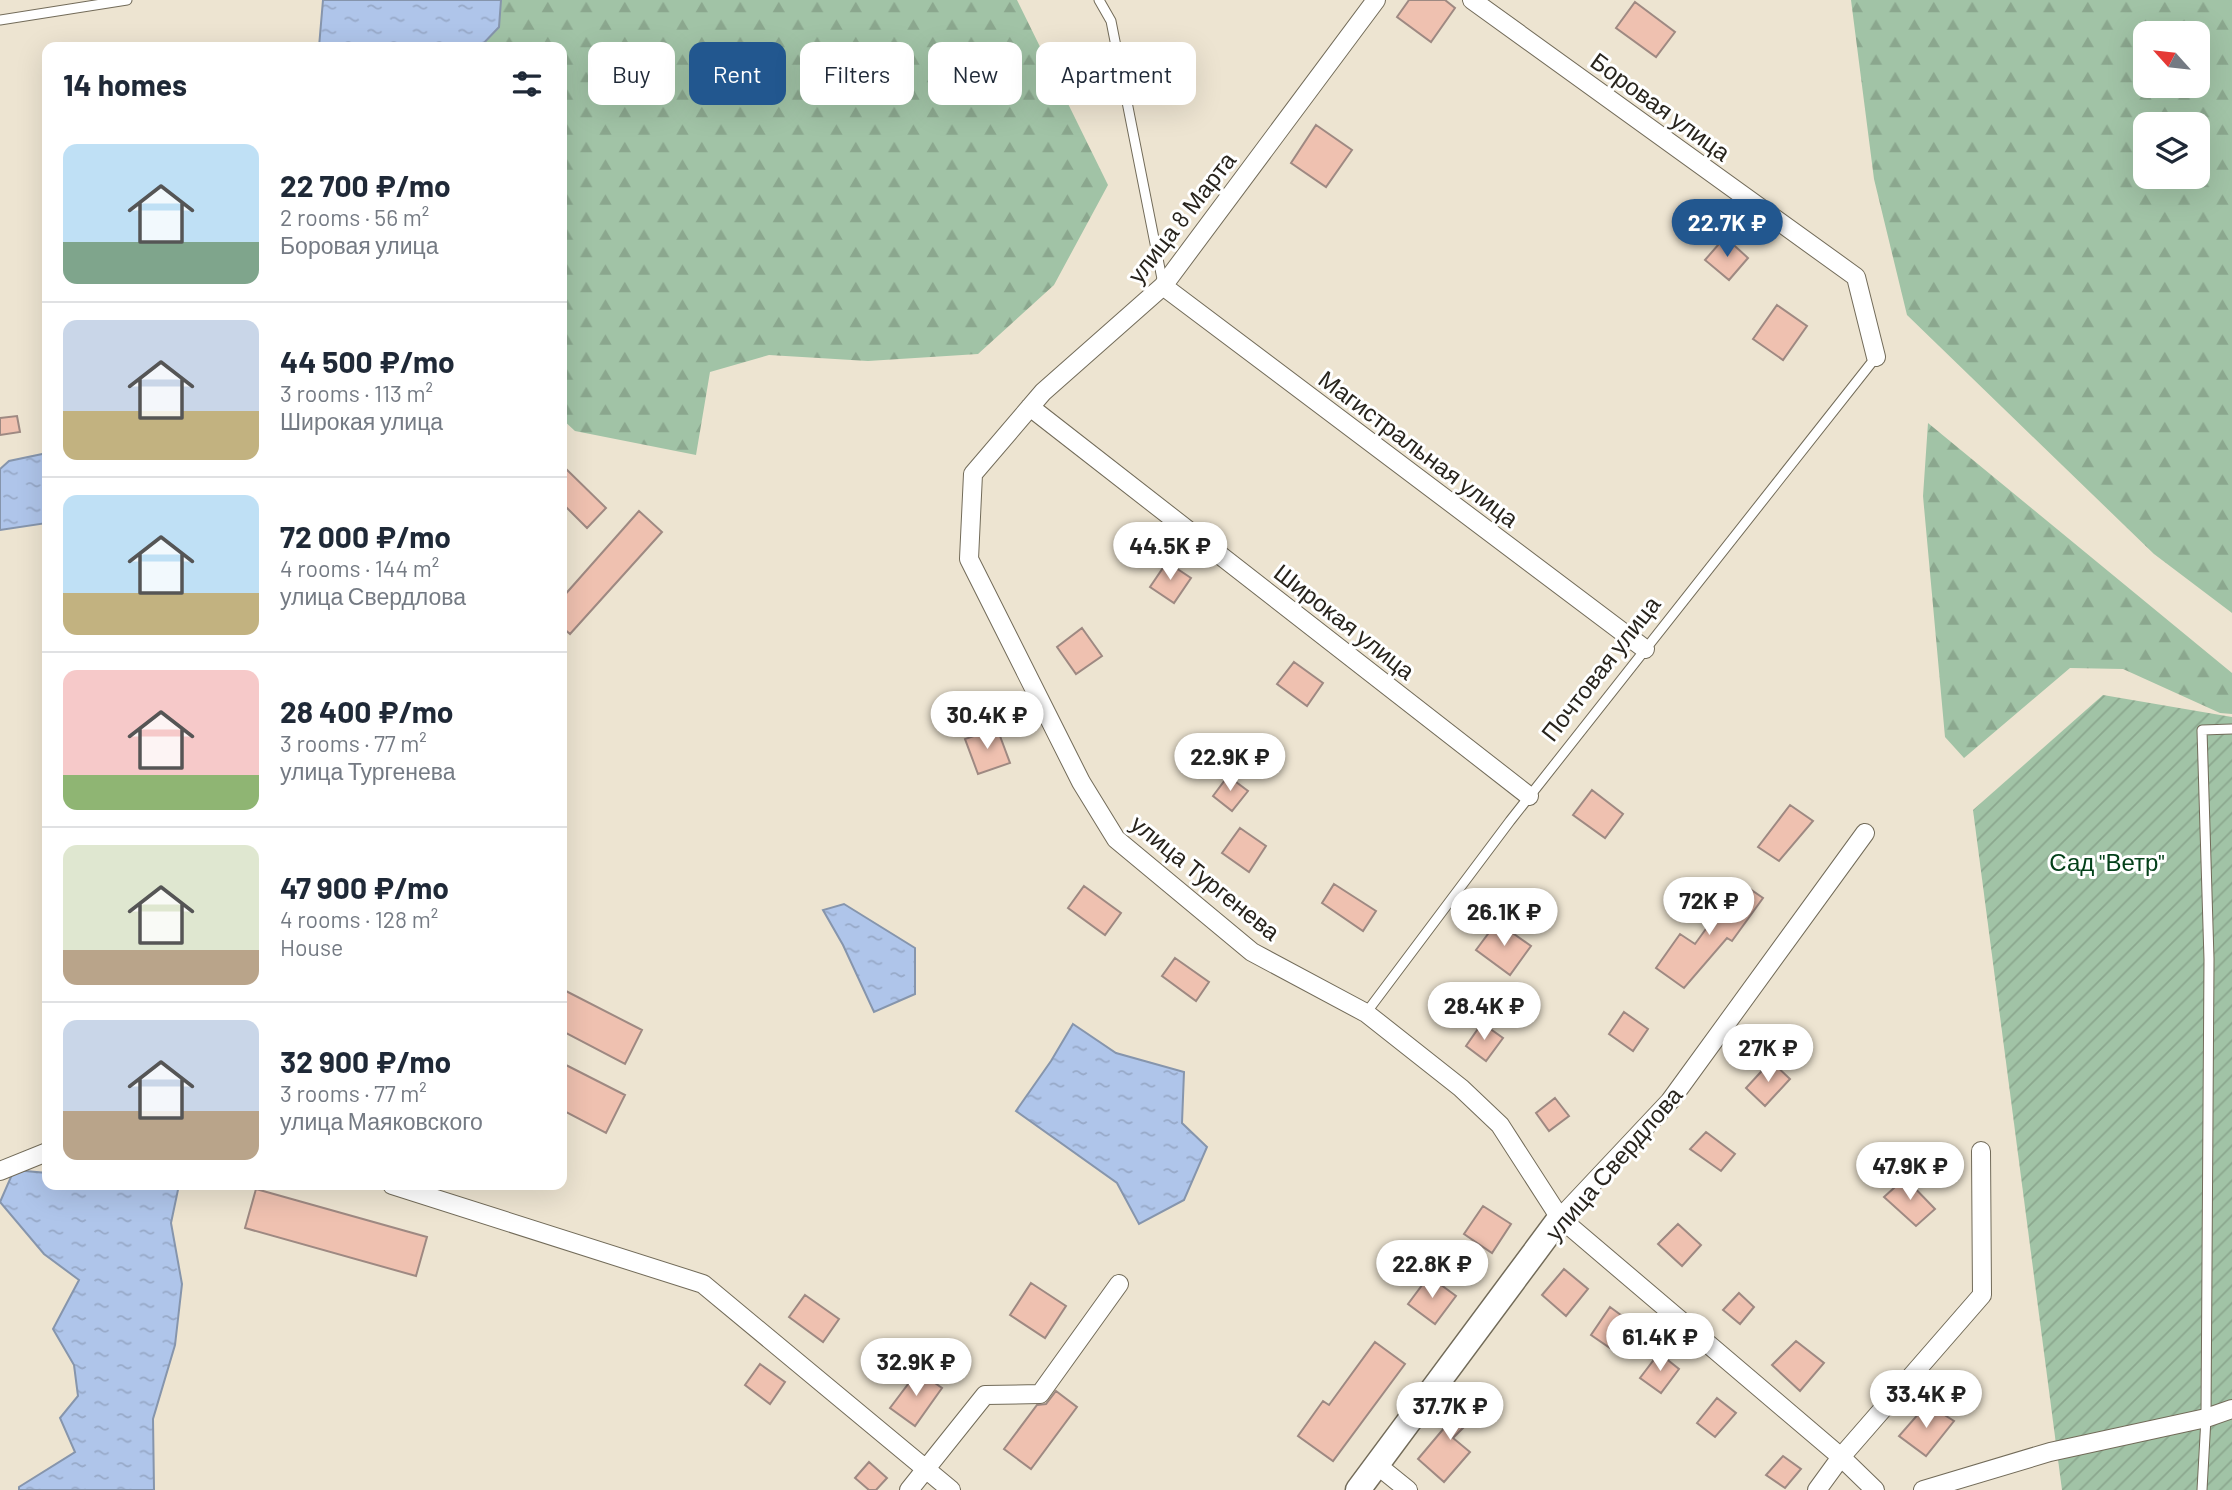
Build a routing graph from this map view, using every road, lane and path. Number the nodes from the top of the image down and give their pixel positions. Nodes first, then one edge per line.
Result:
1 (127, 0) edge
2 (1099, 0) edge
3 (1376, 0) edge
4 (1472, 0) edge
5 (0, 20) edge
6 (1163, 286) junction
7 (1876, 356) joint
8 (1030, 407) junction
9 (969, 559) joint
10 (1645, 649) junction
11 (2232, 729) edge
12 (1529, 796) junction
13 (1865, 833) dead end
14 (1366, 1013) junction
15 (1981, 1151) dead end
16 (42, 1154) edge
17 (0, 1171) edge
18 (408, 1190) edge
19 (1560, 1218) junction
20 (1119, 1284) dead end
21 (2232, 1409) edge
22 (2206, 1418) junction
23 (1841, 1457) junction
24 (1377, 1465) junction
25 (925, 1470) junction
26 (909, 1490) edge
27 (951, 1490) edge
28 (1358, 1490) edge
29 (1408, 1490) edge
30 (1816, 1490) edge
31 (1875, 1490) edge
32 (1923, 1490) edge
33 (2202, 1490) edge

1 - 5 lane
2 - 6 lane
3 - 6 street, улица 8 Марта
4 - 7 street, Боровая улица
6 - 8 street, улица 8 Марта
6 - 10 street, Магистральная улица
7 - 10 lane, Почтовая улица
8 - 9 street, улица 8 Марта
8 - 12 street, Широкая улица
9 - 14 street, улица Тургенева
10 - 12 lane, Почтовая улица
11 - 22 lane
12 - 14 lane, Почтовая улица
13 - 19 street, улица Свердлова
14 - 19 street, улица Тургенева
15 - 23 street
16 - 17 street
18 - 25 street
19 - 23 street, улица Тургенева
19 - 24 street, улица Свердлова
20 - 25 street
21 - 22 street
22 - 32 street
22 - 33 lane
23 - 30 street
23 - 31 street, улица Тургенева
24 - 28 street, улица Свердлова
24 - 29 street
25 - 26 street
25 - 27 street

